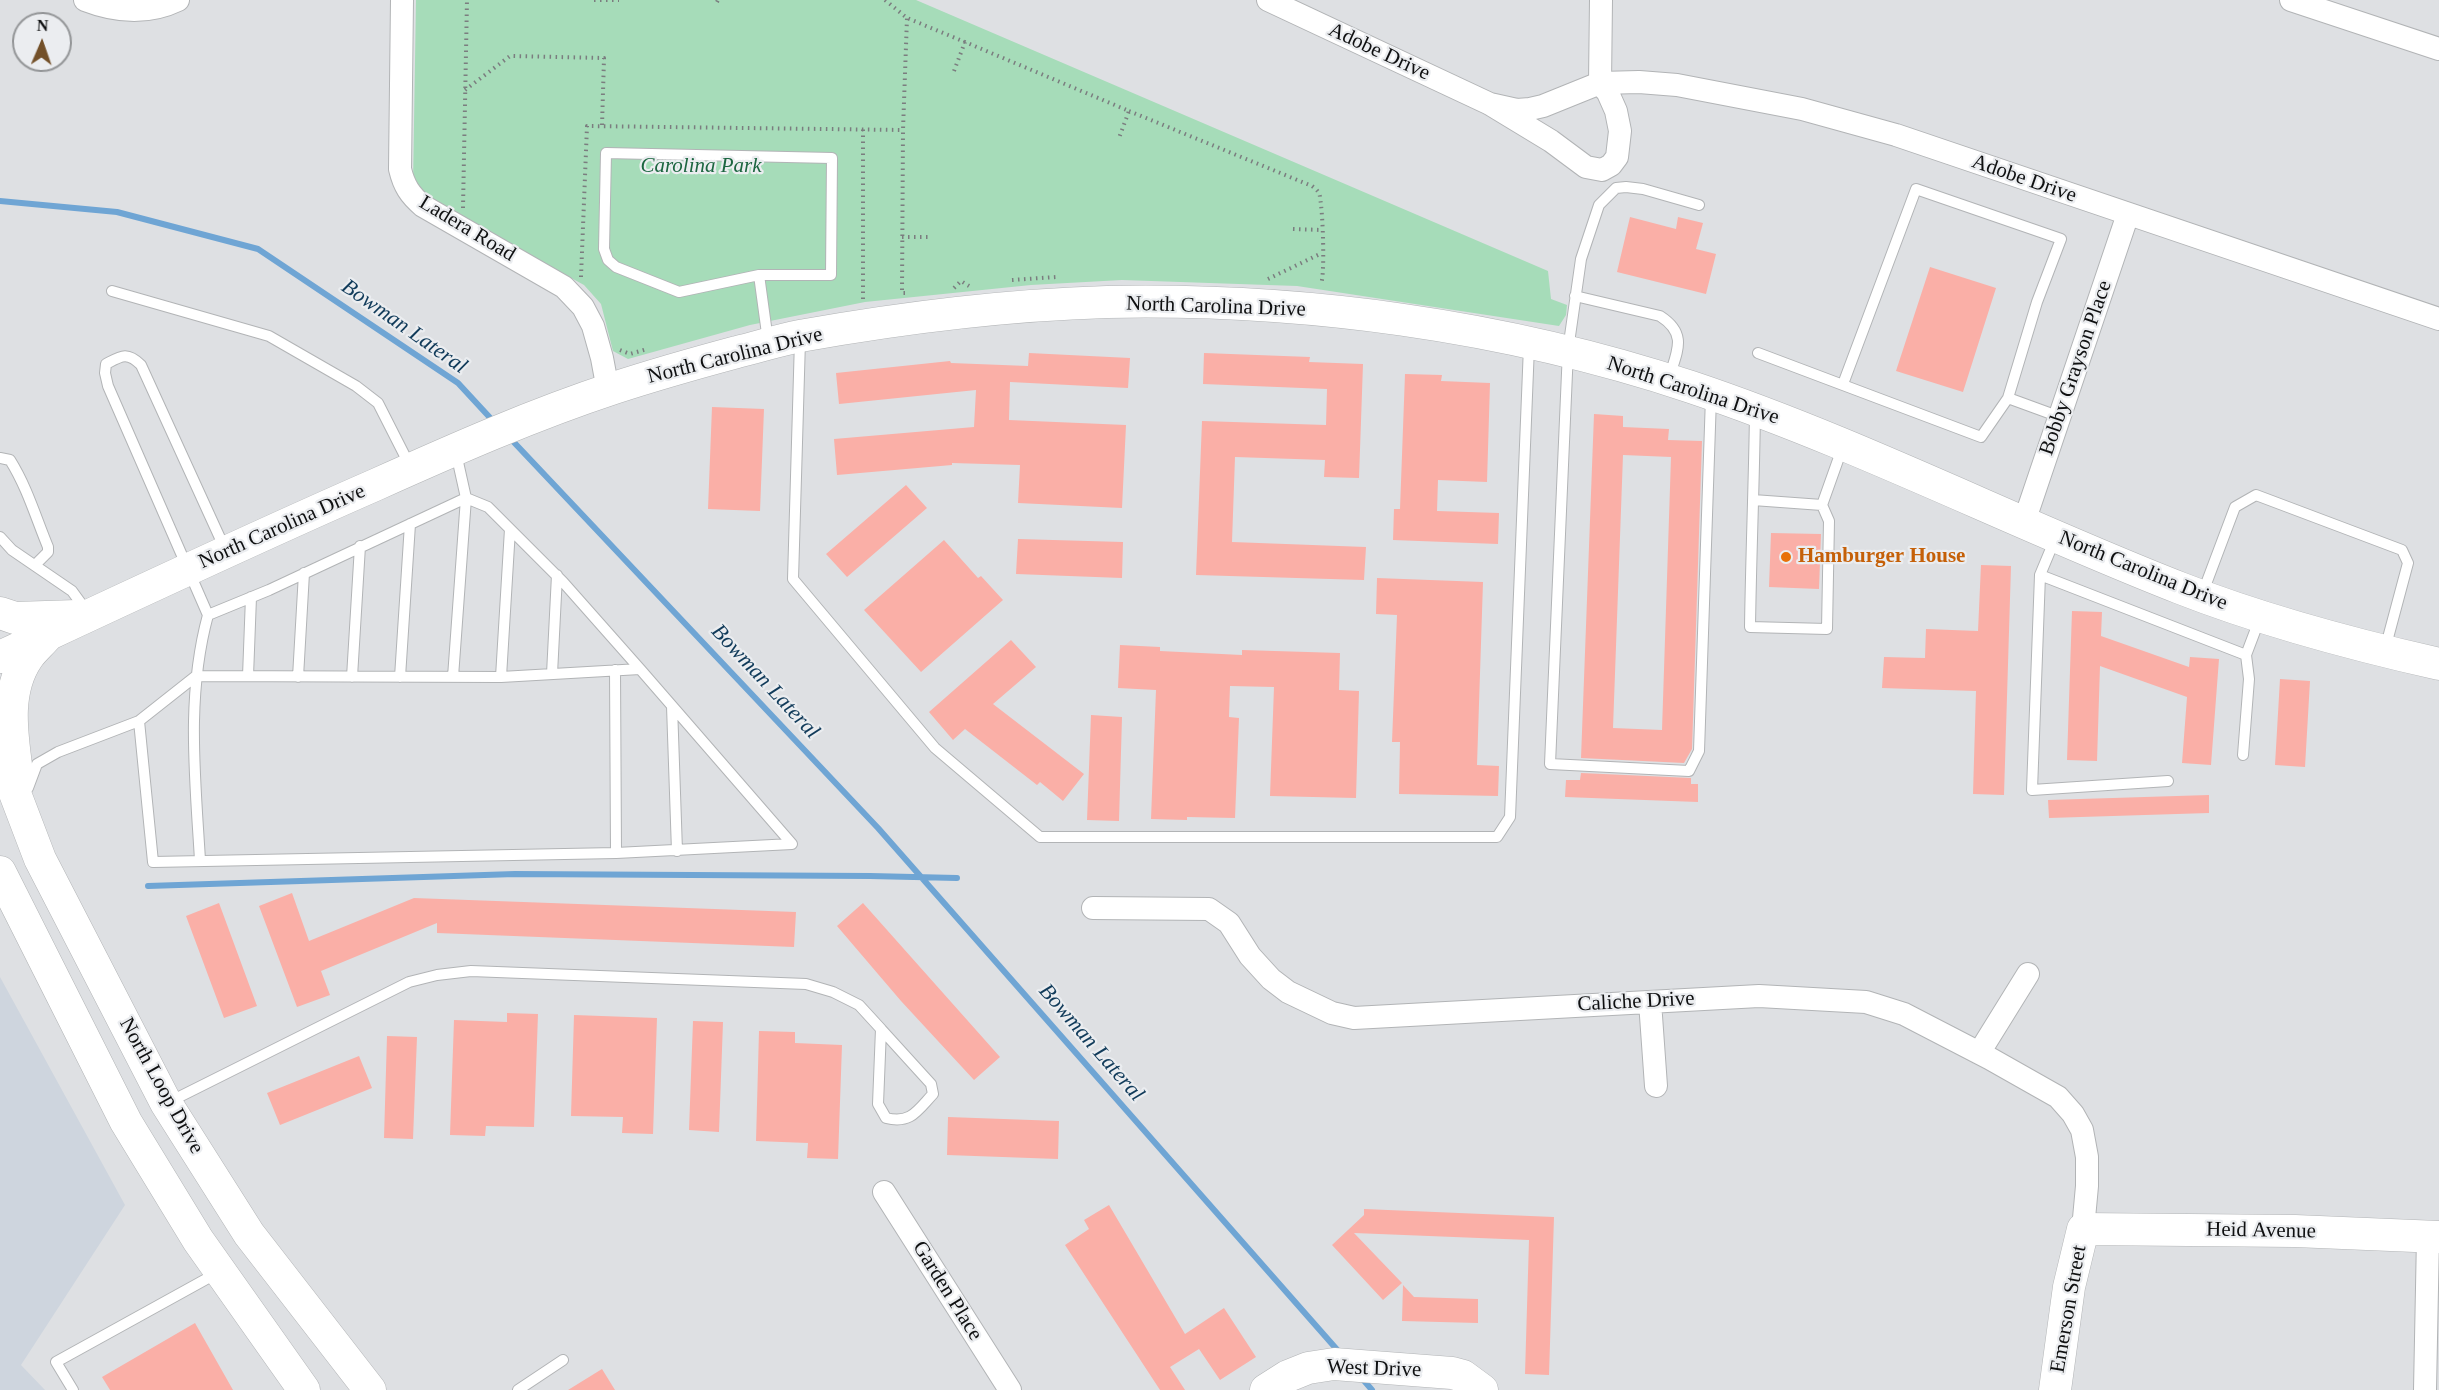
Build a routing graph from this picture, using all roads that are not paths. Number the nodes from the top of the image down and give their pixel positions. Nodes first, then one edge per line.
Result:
1 (85, 0) edge
2 (178, 0) edge
3 (402, 0) edge
4 (1268, 0) edge
5 (1601, 0) edge
6 (2291, 0) edge
7 (2439, 49) edge
8 (1600, 83) junction
9 (1490, 104) junction
10 (1699, 205) dead end
11 (2128, 214) junction
12 (759, 275) junction
13 (112, 291) dead end
14 (1575, 296) junction
15 (2439, 319) edge
16 (800, 336) junction
17 (1529, 343) junction
18 (768, 344) junction
19 (1568, 350) junction
20 (1758, 353) dead end
21 (1668, 380) junction
22 (1843, 384) junction
23 (608, 390) junction
24 (1711, 394) junction
25 (2008, 399) junction
26 (1755, 410) junction
27 (2060, 417) junction
28 (466, 445) junction
29 (1844, 445) junction
30 (0, 458) edge
31 (411, 469) junction
32 (466, 498) junction
33 (1753, 500) junction
34 (1822, 506) junction
35 (2024, 522) junction
36 (410, 524) junction
37 (510, 529) junction
38 (2056, 536) junction
39 (0, 537) edge
40 (360, 546) junction
41 (227, 551) junction
42 (36, 565) junction
43 (189, 569) junction
44 (304, 573) junction
45 (557, 575) junction
46 (2040, 575) junction
47 (2201, 596) junction
48 (251, 597) junction
49 (0, 613) edge
50 (90, 615) junction
51 (208, 615) junction
52 (2260, 617) junction
53 (48, 634) junction
54 (2385, 652) junction
55 (2246, 655) junction
56 (0, 657) edge
57 (2439, 664) edge
58 (640, 669) junction
59 (615, 670) junction
60 (552, 674) junction
61 (196, 676) junction
62 (248, 676) junction
63 (298, 677) junction
64 (352, 677) junction
65 (400, 677) junction
66 (453, 677) junction
67 (501, 677) junction
68 (672, 706) junction
69 (139, 721) junction
70 (0, 754) edge
71 (2243, 755) dead end
72 (2168, 781) dead end
73 (21, 808) junction
74 (677, 851) junction
75 (616, 853) junction
76 (200, 860) junction
77 (0, 872) edge
78 (1093, 908) dead end
79 (2028, 974) dead end
80 (1650, 1002) junction
81 (881, 1029) junction
82 (1979, 1053) junction
83 (1656, 1086) dead end
84 (166, 1103) junction
85 (126, 1122) junction
86 (884, 1192) dead end
87 (2083, 1229) junction
88 (2433, 1237) edge
89 (220, 1271) junction
90 (563, 1360) dead end
91 (73, 1390) edge
92 (304, 1390) edge
93 (370, 1390) edge
94 (518, 1390) edge
95 (1010, 1390) edge
96 (1266, 1390) edge
97 (1482, 1390) edge
98 (2055, 1390) edge
99 (2425, 1390) edge

1 - 2 street
3 - 23 street, Ladera Road
4 - 9 street, Adobe Drive
5 - 8 street
6 - 7 street
8 - 9 street, Adobe Drive
8 - 9 street, Adobe Drive
8 - 11 street, Adobe Drive
10 - 14 lane
11 - 15 street, Adobe Drive
11 - 27 street, Bobby Grayson Place
12 - 12 lane
12 - 18 lane
13 - 31 lane
14 - 19 lane
14 - 21 lane
16 - 17 main road, North Carolina Drive
16 - 17 lane
16 - 18 main road, North Carolina Drive
17 - 19 main road, North Carolina Drive
18 - 23 main road, North Carolina Drive
19 - 21 main road, North Carolina Drive
19 - 24 lane
20 - 22 lane
21 - 24 main road, North Carolina Drive
22 - 25 lane
22 - 25 lane
23 - 28 main road, North Carolina Drive
24 - 26 main road, North Carolina Drive
25 - 27 lane
26 - 29 main road, North Carolina Drive
26 - 33 lane
27 - 35 street, Bobby Grayson Place
28 - 31 main road, North Carolina Drive
28 - 32 lane
29 - 34 lane
29 - 35 main road, North Carolina Drive
30 - 42 lane
31 - 41 main road, North Carolina Drive
32 - 36 lane
32 - 37 lane
32 - 66 lane
33 - 34 lane
33 - 34 lane
35 - 38 main road, North Carolina Drive
36 - 40 lane
36 - 65 lane
37 - 45 lane
37 - 67 lane
38 - 46 lane
38 - 47 main road, North Carolina Drive
39 - 42 lane
40 - 44 lane
40 - 64 lane
41 - 43 main road, North Carolina Drive
41 - 43 lane
42 - 50 lane
43 - 50 main road, North Carolina Drive
43 - 51 lane
44 - 48 lane
44 - 63 lane
45 - 58 lane
45 - 60 lane
46 - 55 lane
46 - 72 lane
47 - 52 main road, North Carolina Drive
47 - 54 lane
48 - 51 lane
48 - 62 lane
49 - 50 main road
50 - 53 main road, North Carolina Drive
51 - 61 lane
52 - 54 main road, North Carolina Drive
52 - 55 lane
53 - 56 main road, North Carolina Drive
53 - 73 main road
54 - 57 main road, North Carolina Drive
55 - 71 lane
58 - 59 lane
58 - 68 lane
59 - 60 lane
59 - 75 lane
60 - 67 lane
61 - 62 lane
61 - 69 lane
61 - 76 lane
62 - 63 lane
63 - 64 lane
64 - 65 lane
65 - 66 lane
66 - 67 lane
68 - 74 lane
68 - 74 lane
69 - 73 lane
69 - 76 lane
70 - 73 main road, North Loop Drive
73 - 84 main road, North Loop Drive
74 - 75 lane
75 - 76 lane
77 - 85 main road
78 - 80 street, Caliche Drive
79 - 82 street
80 - 82 street, Caliche Drive
80 - 83 street
81 - 81 lane
81 - 84 lane
82 - 87 street, Caliche Drive
84 - 85 main road
84 - 93 main road, North Loop Drive
85 - 89 main road
86 - 95 street, Garden Place
87 - 88 main road, Heid Avenue
87 - 98 main road, Emerson Street
88 - 99 street
89 - 91 lane
89 - 92 main road
90 - 94 lane
96 - 97 main road, West Drive

